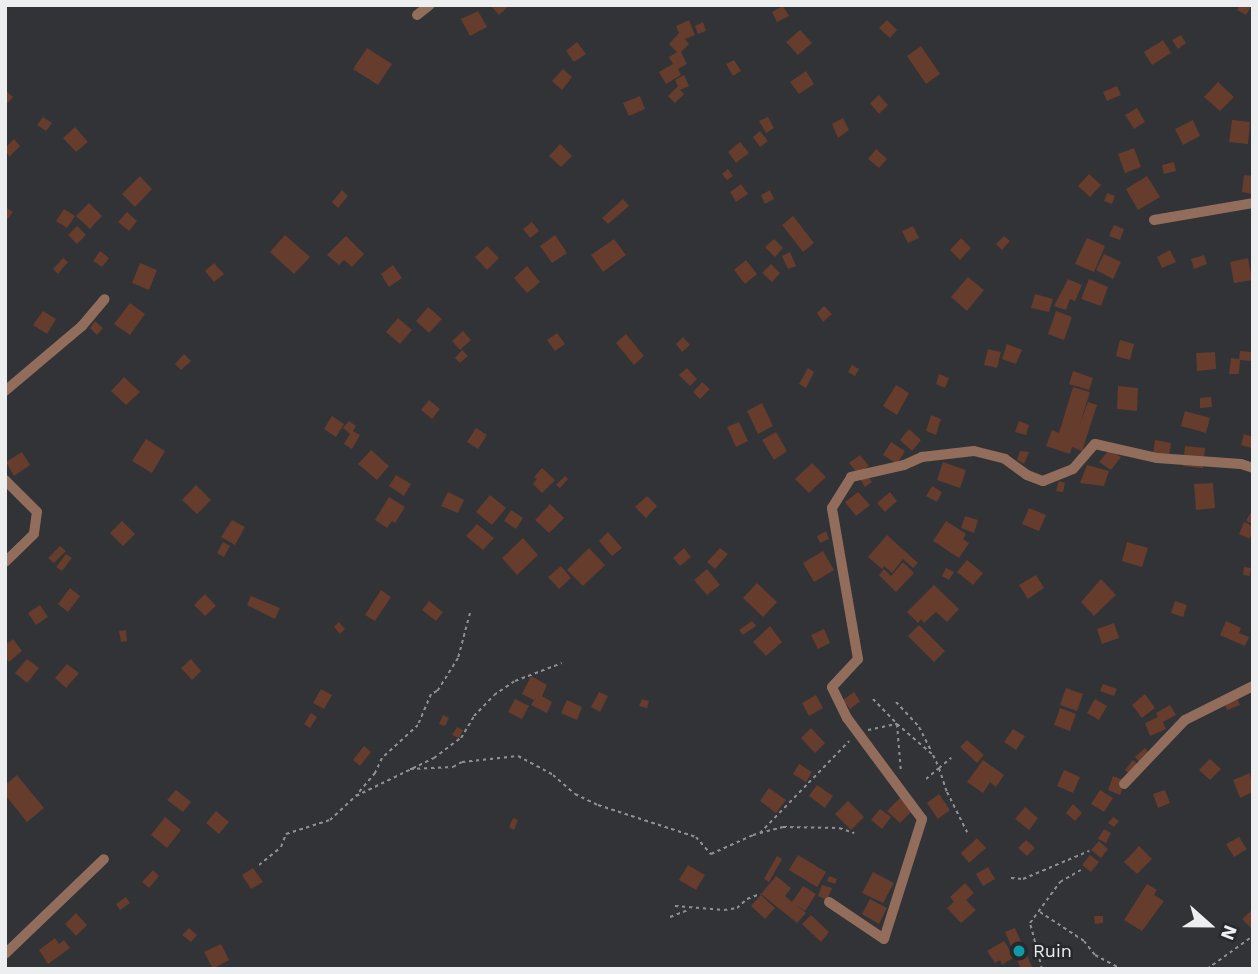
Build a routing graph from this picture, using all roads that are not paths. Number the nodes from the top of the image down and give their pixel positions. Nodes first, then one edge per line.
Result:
1 (430, 5) edge
2 (417, 15) dead end
3 (1253, 203) edge
4 (1154, 220) dead end
5 (105, 299) dead end
6 (5, 391) edge
7 (1253, 468) edge
8 (5, 480) edge
9 (5, 562) edge
10 (1253, 686) edge
11 (1125, 784) dead end
12 (104, 859) dead end
13 (830, 902) dead end
14 (5, 954) edge

1 - 2 street
3 - 4 street
5 - 6 street
7 - 13 street
8 - 9 street
10 - 11 street
12 - 14 street

